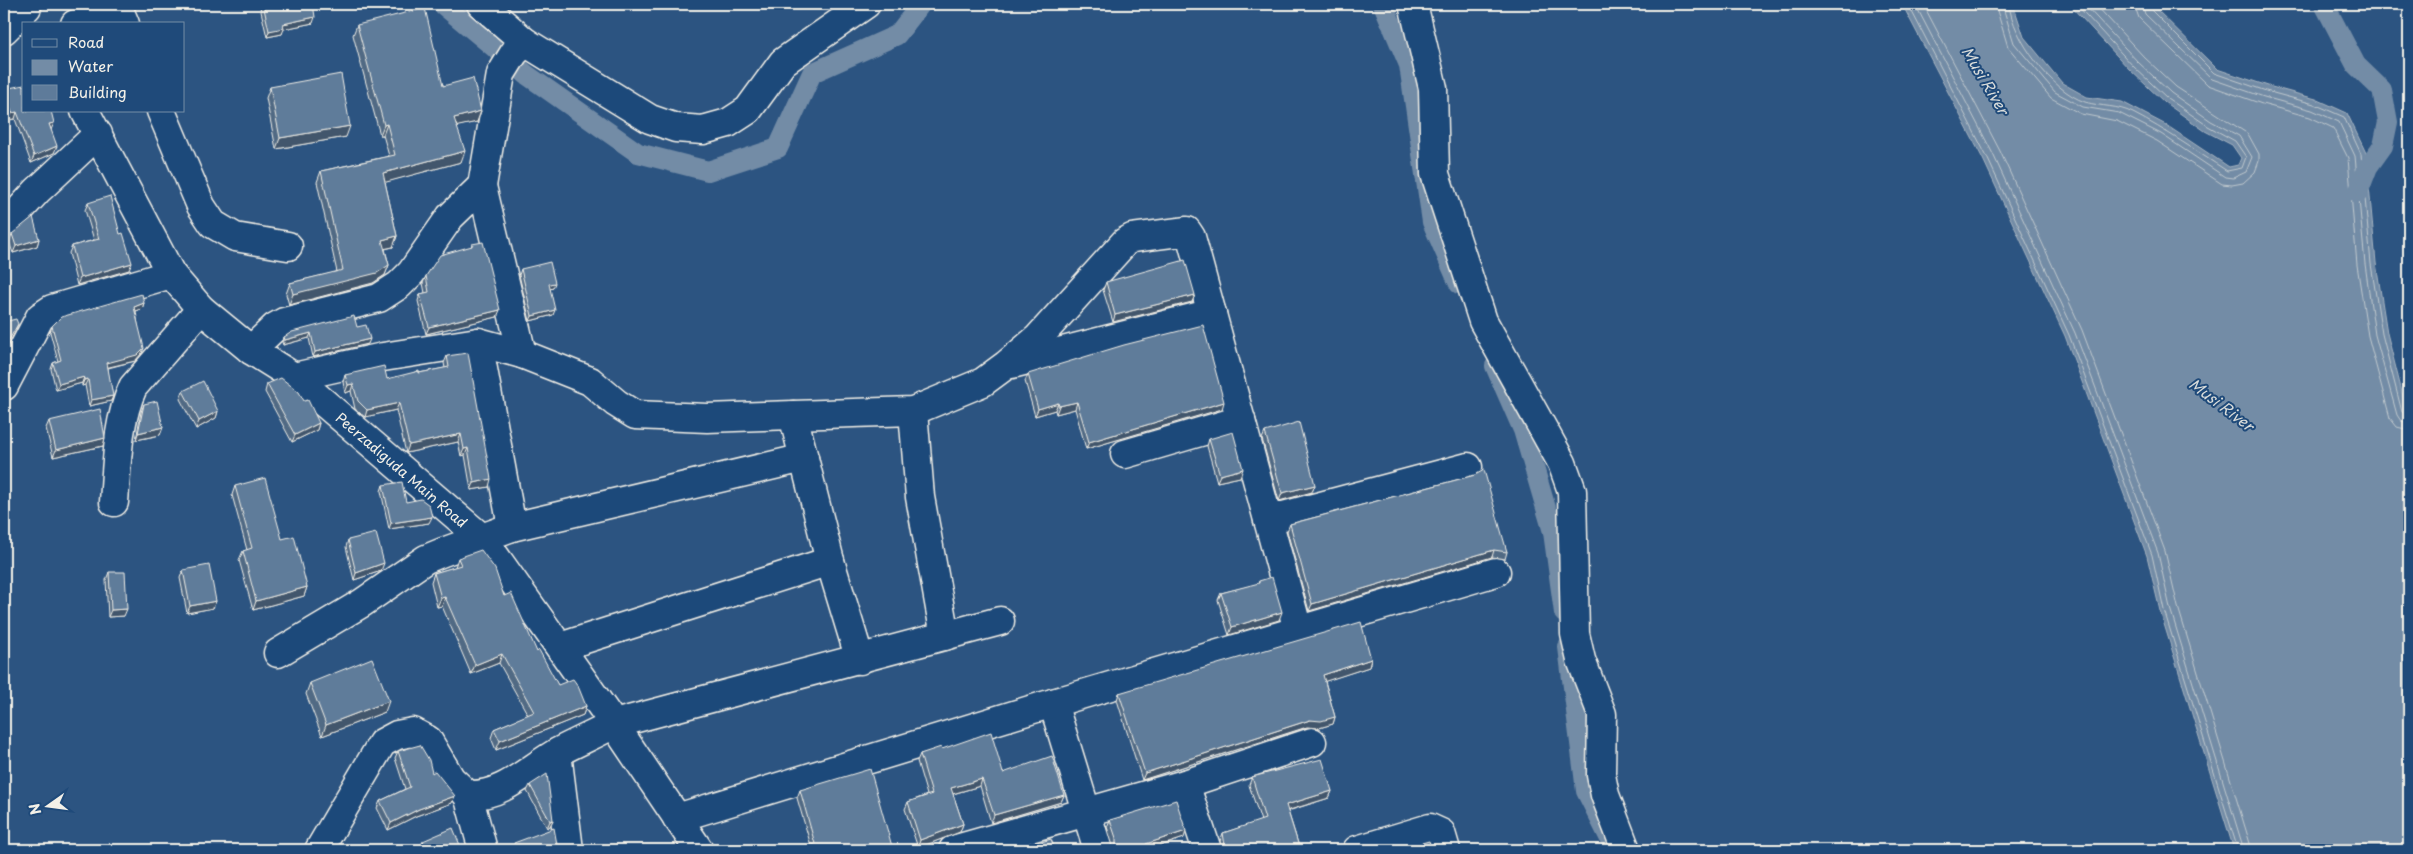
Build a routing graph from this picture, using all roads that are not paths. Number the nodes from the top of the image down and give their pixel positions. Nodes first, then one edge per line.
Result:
1 (481, 4) edge
2 (866, 4) edge
3 (1413, 4) edge
4 (29, 12) edge
5 (80, 22) edge
6 (124, 22) edge
7 (4, 30) edge
8 (513, 56) junction
9 (161, 112) edge
10 (92, 123) edge
11 (482, 186) junction
12 (4, 227) edge
13 (288, 246) dead end
14 (171, 274) junction
15 (201, 309) junction
16 (1212, 313) junction
17 (478, 342) junction
18 (252, 350) junction
19 (522, 354) junction
20 (1006, 366) junction
21 (294, 377) junction
22 (4, 386) edge
23 (913, 411) junction
24 (794, 416) junction
25 (1241, 420) junction
26 (1126, 454) dead end
27 (804, 458) junction
28 (1468, 468) dead end
29 (114, 502) dead end
30 (1268, 520) junction
31 (512, 527) junction
32 (483, 539) junction
33 (830, 561) junction
34 (1496, 572) dead end
35 (1000, 621) dead end
36 (1298, 630) junction
37 (944, 636) junction
38 (560, 647) junction
39 (278, 654) dead end
40 (860, 660) junction
41 (1053, 703) junction
42 (614, 724) junction
43 (1312, 742) dead end
44 (557, 753) junction
45 (1185, 784) junction
46 (468, 795) junction
47 (1087, 812) junction
48 (677, 818) junction
49 (319, 850) edge
50 (483, 850) edge
51 (569, 850) edge
52 (699, 850) edge
53 (953, 850) edge
54 (1098, 850) edge
55 (1207, 850) edge
56 (1356, 850) edge
57 (1446, 850) edge
58 (1626, 850) edge

1 - 8 street
2 - 8 street
3 - 58 street
4 - 7 street
5 - 6 street
8 - 11 street
9 - 13 street
10 - 12 street
10 - 14 street, Peerzadiguda Main Road
11 - 18 street
11 - 19 street
14 - 15 street, Peerzadiguda Main Road
14 - 22 street
15 - 18 street, Peerzadiguda Main Road
15 - 29 street
16 - 20 street
16 - 20 street
16 - 25 street
17 - 19 street
17 - 21 street
17 - 31 street
18 - 21 street, Peerzadiguda Main Road
19 - 24 street
20 - 23 street
21 - 32 street, Peerzadiguda Main Road
23 - 24 street
23 - 37 street
24 - 27 street
25 - 26 street
25 - 30 street
27 - 31 street
27 - 33 street
28 - 30 street
30 - 36 street
31 - 32 street
32 - 38 street, Peerzadiguda Main Road
32 - 39 street
33 - 38 street
33 - 40 street
34 - 36 street
35 - 37 street
36 - 41 street
37 - 40 street
38 - 42 street, Peerzadiguda Main Road
40 - 42 street
41 - 47 street
41 - 48 street
42 - 44 street
42 - 48 street, Peerzadiguda Main Road
43 - 45 street
44 - 46 street
44 - 51 street
45 - 47 street
45 - 55 street
46 - 49 street
46 - 50 street
47 - 53 street
47 - 54 street
48 - 52 street, Peerzadiguda Main Road
56 - 57 street

